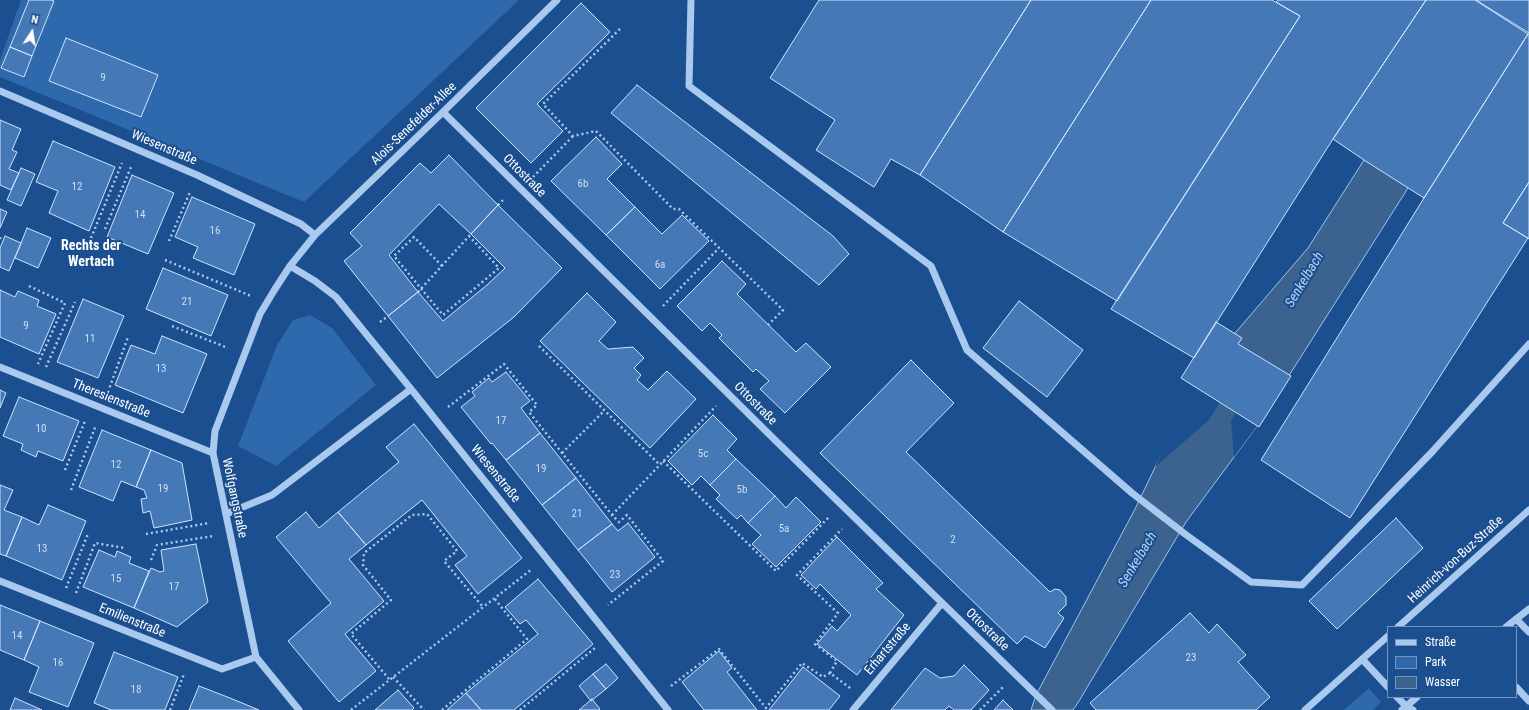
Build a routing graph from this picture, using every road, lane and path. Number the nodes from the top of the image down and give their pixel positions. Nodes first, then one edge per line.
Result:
1 (557, 0) edge
2 (691, 0) edge
3 (620, 29) dead end
4 (0, 91) edge
5 (443, 112) junction
6 (573, 136) junction
7 (129, 146) junction
8 (138, 150) junction
9 (197, 175) junction
10 (521, 190) junction
11 (105, 229) dead end
12 (315, 235) junction
13 (91, 238) dead end
14 (169, 241) dead end
15 (718, 249) junction
16 (165, 260) dead end
17 (290, 266) junction
18 (442, 266) junction
19 (29, 286) dead end
20 (421, 289) junction
21 (418, 292) dead end
22 (75, 302) dead end
23 (267, 302) junction
24 (651, 318) junction
25 (768, 325) dead end
26 (172, 326) dead end
27 (128, 337) dead end
28 (1529, 344) edge
29 (539, 346) dead end
30 (245, 355) junction
31 (0, 367) edge
32 (31, 379) junction
33 (39, 382) junction
34 (411, 389) junction
35 (728, 394) junction
36 (92, 404) junction
37 (103, 408) junction
38 (604, 411) junction
39 (434, 418) junction
40 (212, 453) junction
41 (562, 453) junction
42 (663, 462) junction
43 (660, 465) junction
44 (65, 470) dead end
45 (71, 490) dead end
46 (841, 505) junction
47 (1529, 510) edge
48 (612, 515) junction
49 (226, 517) junction
50 (854, 517) junction
51 (229, 533) junction
52 (88, 534) dead end
53 (146, 534) dead end
54 (125, 548) dead end
55 (546, 558) junction
56 (151, 560) dead end
57 (0, 581) edge
58 (494, 598) junction
59 (942, 603) junction
60 (59, 605) junction
61 (483, 607) junction
62 (70, 609) junction
63 (1529, 609) edge
64 (593, 617) junction
65 (1516, 619) junction
66 (1399, 626) edge
67 (1507, 626) edge
68 (1529, 632) edge
69 (609, 636) junction
70 (1387, 637) edge
71 (191, 657) junction
72 (256, 657) junction
73 (1362, 659) junction
74 (830, 673) junction
75 (1016, 674) junction
76 (393, 676) junction
77 (389, 680) junction
78 (1387, 686) edge
79 (1517, 688) edge
80 (657, 697) junction
81 (863, 698) junction
82 (1398, 698) edge
83 (1416, 698) edge
84 (1529, 701) edge
85 (1404, 708) edge
86 (170, 710) edge
87 (299, 710) edge
88 (351, 710) edge
89 (424, 710) edge
90 (442, 710) edge
91 (520, 710) edge
92 (668, 710) edge
93 (853, 710) edge
94 (980, 710) edge
95 (1052, 710) edge
96 (1305, 710) edge
97 (1413, 710) edge

1 - 5 street, Alois-Senefelder-Allee
2 - 28 street
3 - 6 path
4 - 7 street, Wiesenstraße
5 - 10 street, Ottostraße
5 - 12 street, Alois-Senefelder-Allee
6 - 10 path
6 - 15 path
7 - 8 street, Wiesenstraße
7 - 13 path
8 - 9 street, Wiesenstraße
8 - 11 path
9 - 12 street, Wiesenstraße
9 - 14 path
10 - 24 street, Ottostraße
12 - 17 street, Alois-Senefelder-Allee
15 - 24 path
15 - 25 path
16 - 23 path
17 - 23 street, Wolfgangstraße
17 - 34 street, Wiesenstraße
18 - 20 path
18 - 20 path
18 - 20 path
19 - 32 path
20 - 21 path
22 - 33 path
23 - 30 street, Wolfgangstraße
24 - 35 street, Ottostraße
26 - 30 path
27 - 37 path
29 - 38 path
30 - 40 street, Wolfgangstraße
31 - 32 street, Theresienstraße
32 - 33 street, Theresienstraße
33 - 36 street, Theresienstraße
34 - 39 street, Wiesenstraße
34 - 49 street
35 - 42 path
35 - 46 street, Ottostraße
36 - 37 street, Theresienstraße
36 - 44 path
37 - 40 street, Theresienstraße
37 - 45 path
38 - 41 path
38 - 43 path
39 - 41 path
39 - 55 street, Wiesenstraße
40 - 49 street, Wolfgangstraße
41 - 48 path
42 - 43 path
42 - 46 path
43 - 48 path
46 - 50 street, Ottostraße
47 - 66 street, Heinrich-von-Buz-Straße
48 - 64 path
49 - 51 street, Wolfgangstraße
49 - 53 path
50 - 59 street, Ottostraße
50 - 74 path
51 - 56 path
51 - 72 street, Wolfgangstraße
52 - 60 path
54 - 62 path
55 - 58 path
55 - 64 street, Wiesenstraße
57 - 60 street, Emilienstraße
58 - 61 path
58 - 90 path
59 - 75 street, Ottostraße
59 - 81 street, Erhartstraße
60 - 62 street, Emilienstraße
61 - 76 path
61 - 77 path
62 - 71 street, Emilienstraße
63 - 65 street
64 - 69 street, Wiesenstraße
65 - 67 street
65 - 68 street
69 - 80 street, Wiesenstraße
69 - 91 path
70 - 73 street
71 - 72 street, Emilienstraße
71 - 86 path
72 - 87 street, Wolfgangstraße
73 - 78 street
73 - 96 street
74 - 80 path
74 - 81 path
75 - 94 path
75 - 95 street, Ottostraße
76 - 77 path
76 - 89 path
77 - 88 path
79 - 84 street
80 - 92 street, Wiesenstraße
81 - 93 street, Erhartstraße
82 - 85 street
83 - 85 street
85 - 97 street

